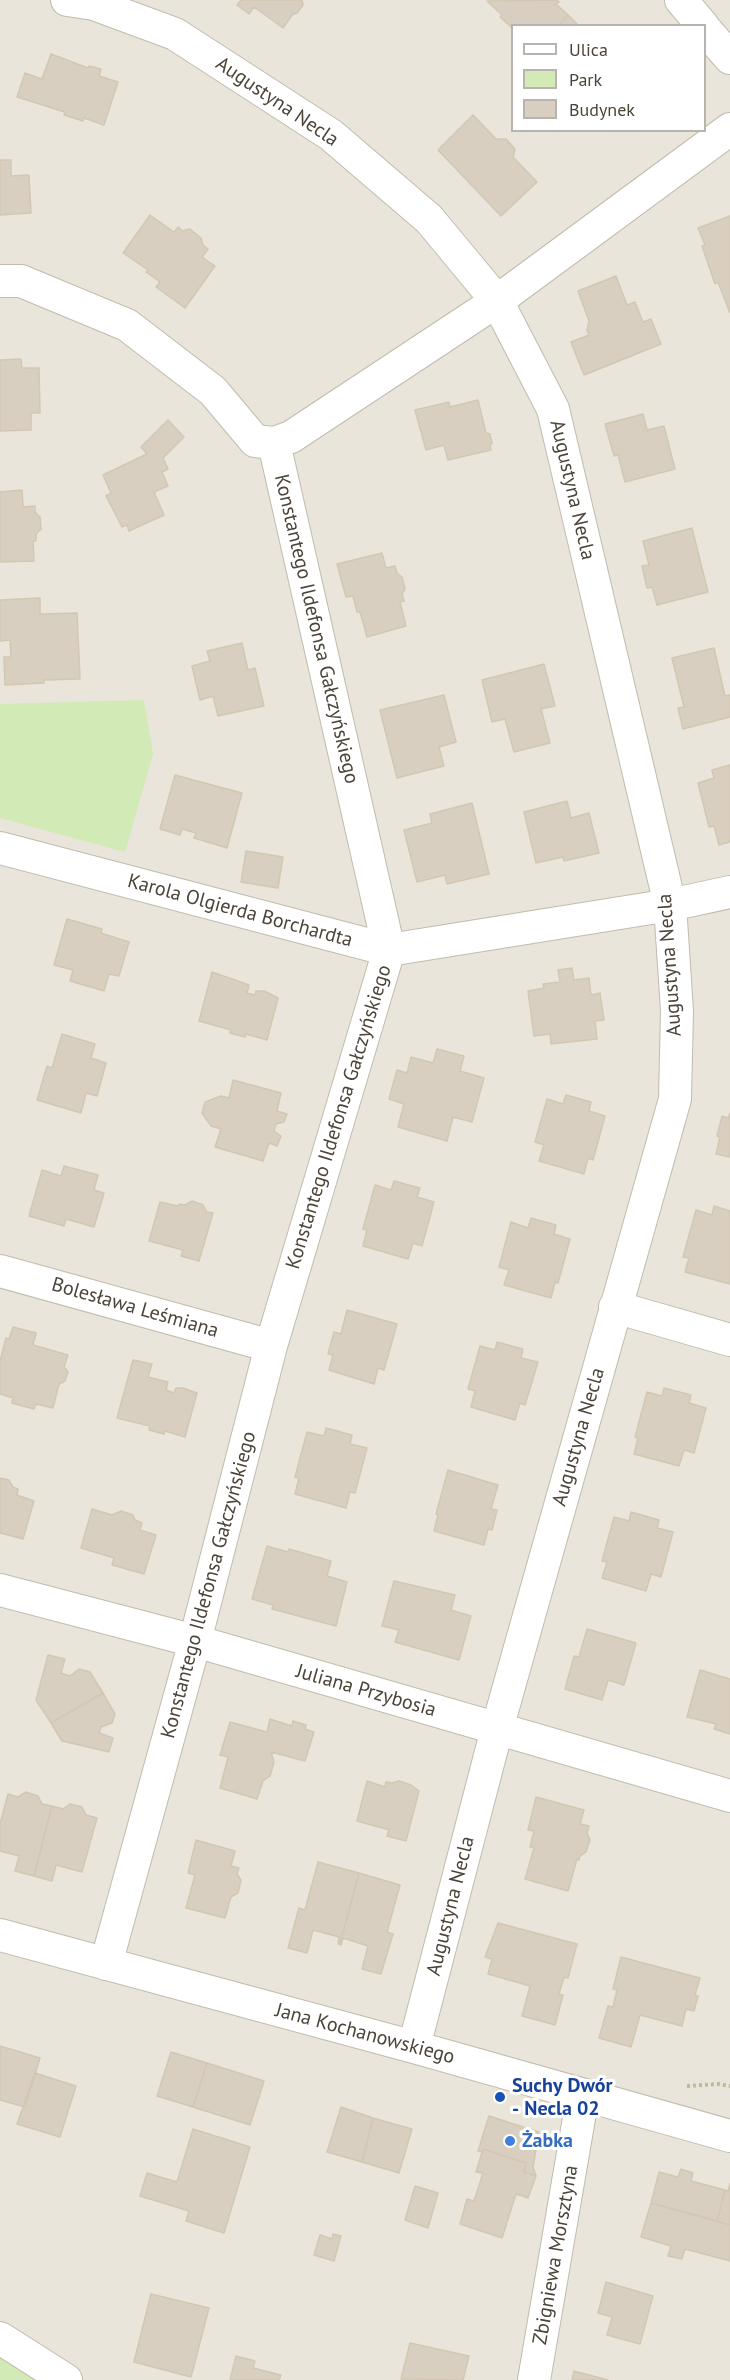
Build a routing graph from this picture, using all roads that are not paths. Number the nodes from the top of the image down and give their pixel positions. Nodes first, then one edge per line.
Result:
1 (67, 0) edge
2 (681, 0) edge
3 (701, 24) edge
4 (706, 29) edge
5 (730, 58) edge
6 (730, 129) edge
7 (0, 281) edge
8 (497, 301) junction
9 (274, 443) junction
10 (0, 848) edge
11 (730, 892) edge
12 (670, 905) junction
13 (389, 950) junction
14 (0, 1271) edge
15 (615, 1307) junction
16 (730, 1340) edge
17 (271, 1346) junction
18 (0, 1590) edge
19 (195, 1641) junction
20 (496, 1729) junction
21 (730, 1796) edge
22 (0, 1935) edge
23 (106, 1964) junction
24 (414, 2047) junction
25 (583, 2095) junction
26 (730, 2136) edge
27 (0, 2338) edge
28 (66, 2380) edge
29 (534, 2380) edge

1 - 8 street, Augustyna Necla
2 - 3 street
4 - 5 street
6 - 8 street
7 - 9 street
8 - 9 street
8 - 12 street, Augustyna Necla
9 - 13 street, Konstantego Ildefonsa Gałczyńskiego
10 - 13 street, Karola Olgierda Borchardta
11 - 12 street, Karola Olgierda Borchardta
12 - 13 street, Karola Olgierda Borchardta
12 - 15 street, Augustyna Necla
13 - 17 street, Konstantego Ildefonsa Gałczyńskiego
14 - 17 street, Bolesława Leśmiana
15 - 16 street
15 - 20 street, Augustyna Necla
17 - 19 street, Konstantego Ildefonsa Gałczyńskiego
18 - 19 street, Juliana Przybosia
19 - 20 street, Juliana Przybosia
19 - 23 street, Konstantego Ildefonsa Gałczyńskiego
20 - 21 street, Juliana Przybosia
20 - 24 street, Augustyna Necla
22 - 23 street, Jana Kochanowskiego
23 - 24 street, Jana Kochanowskiego
24 - 25 street, Jana Kochanowskiego
25 - 26 street, Jana Kochanowskiego
25 - 29 street, Zbigniewa Morsztyna
27 - 28 street

